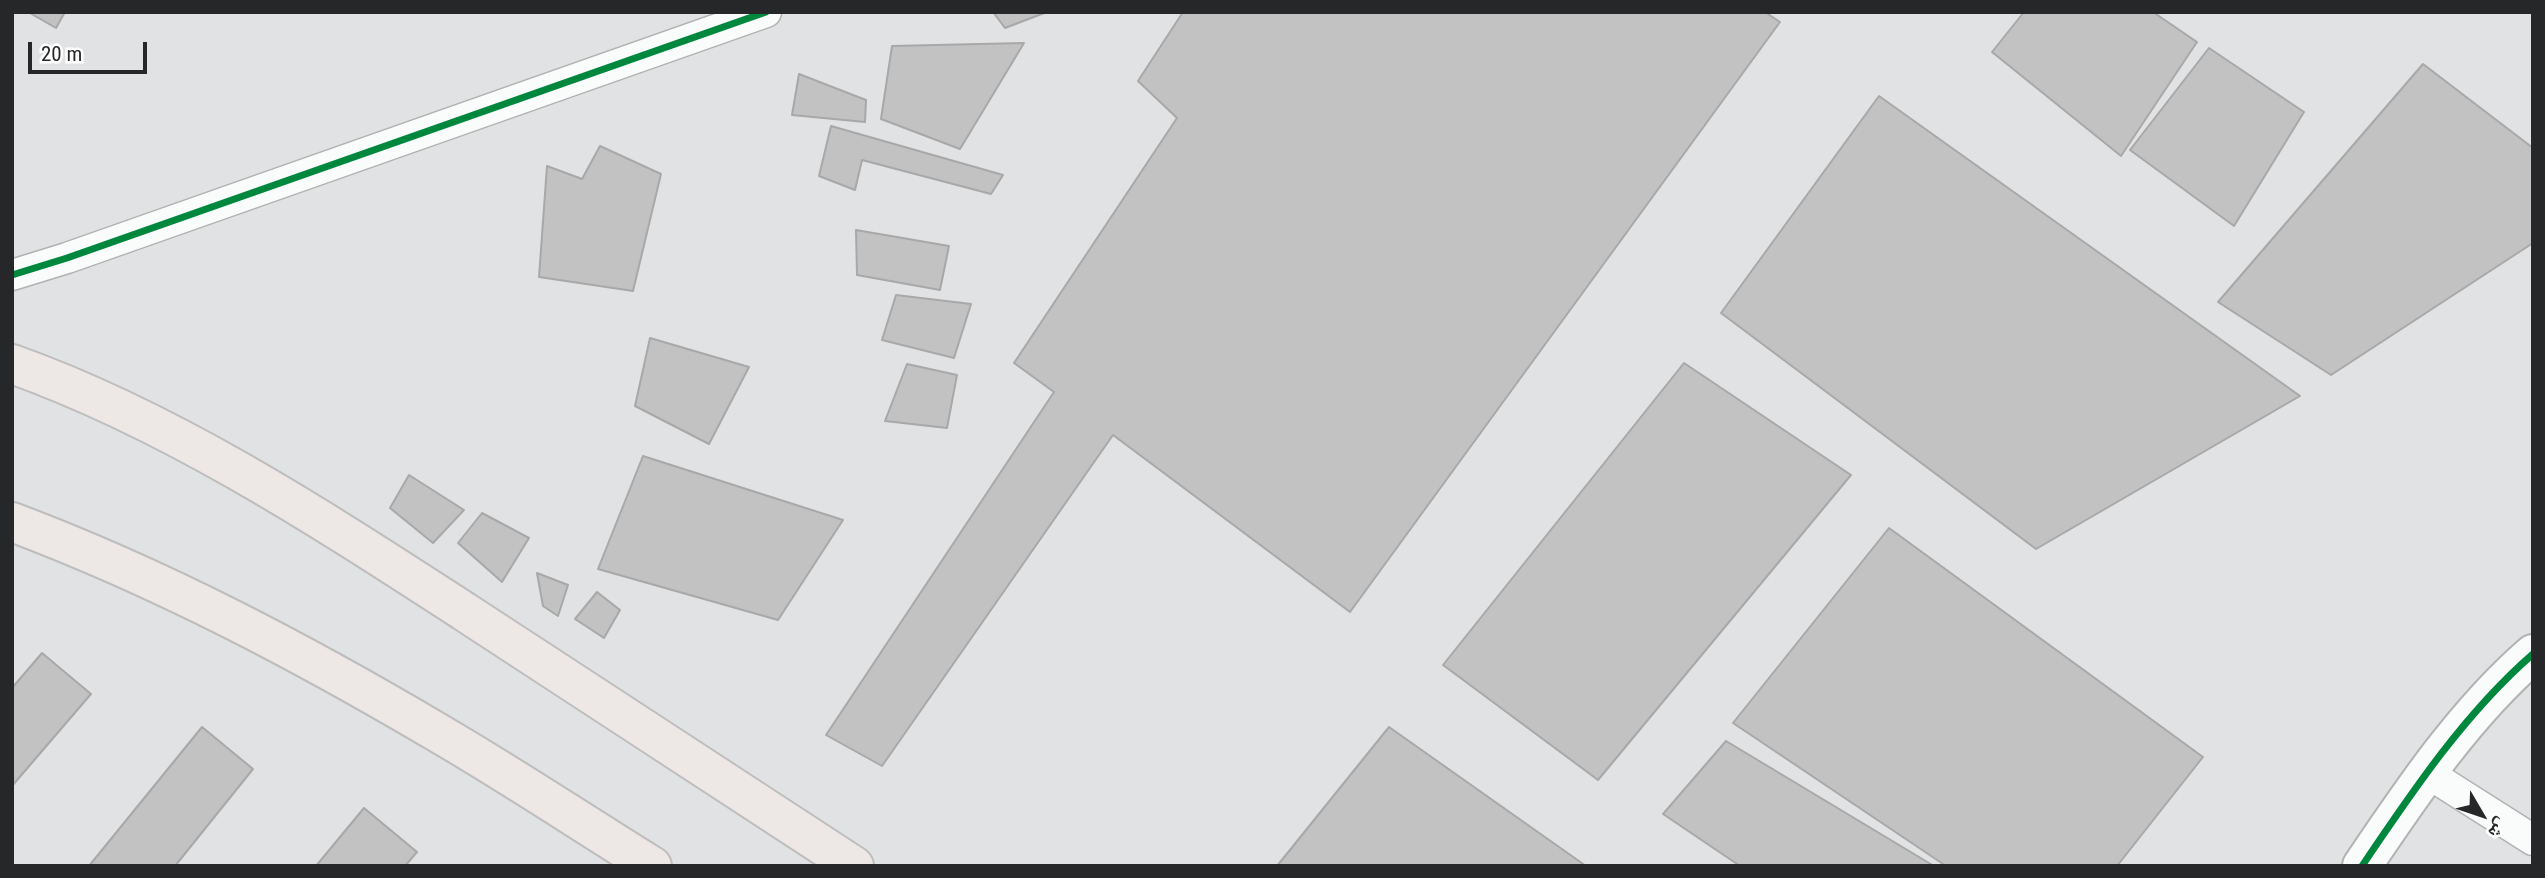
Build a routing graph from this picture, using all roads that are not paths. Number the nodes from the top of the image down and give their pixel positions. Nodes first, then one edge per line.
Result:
1 (766, 12) edge
2 (12, 275) edge
3 (12, 364) edge
4 (12, 522) edge
5 (2533, 654) edge
6 (2426, 772) junction
7 (589, 827) junction
8 (2533, 840) edge
9 (622, 866) edge
10 (652, 866) edge
11 (854, 866) edge
12 (2362, 866) edge

1 - 2 street
3 - 11 main road
4 - 7 main road
5 - 6 street
6 - 8 street
6 - 12 street
7 - 9 street
7 - 10 main road

